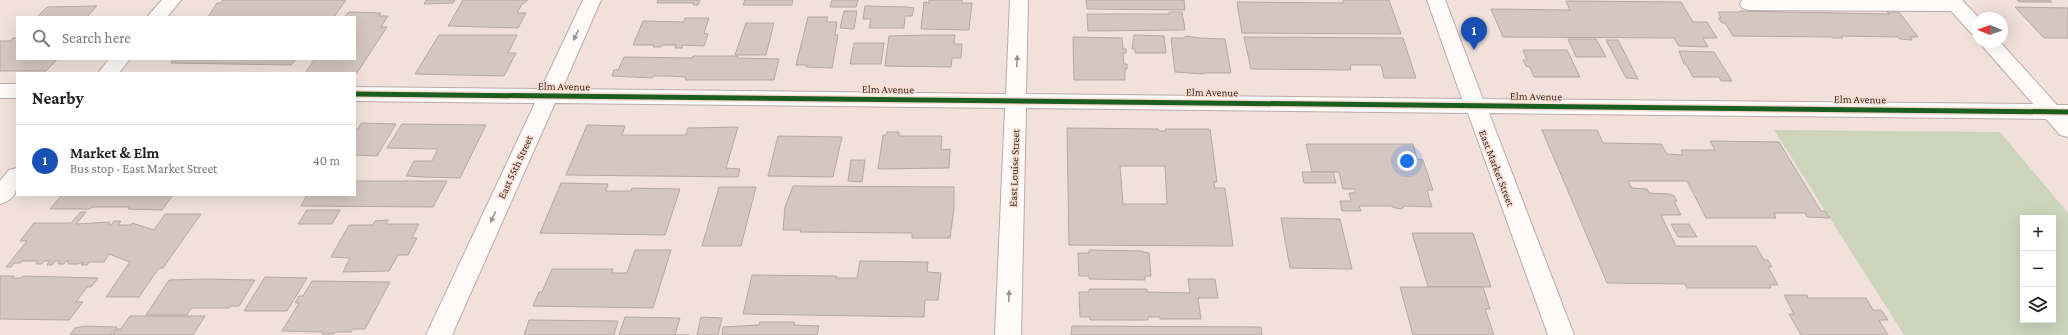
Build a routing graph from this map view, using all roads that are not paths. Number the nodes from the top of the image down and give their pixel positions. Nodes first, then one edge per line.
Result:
1 (172, 0) edge
2 (592, 0) edge
3 (1020, 0) edge
4 (1436, 0) edge
5 (1954, 3) edge
6 (1749, 4) dead end
7 (158, 16) edge
8 (1972, 22) edge
9 (1996, 48) edge
10 (119, 60) edge
11 (109, 72) edge
12 (0, 91) edge
13 (16, 91) edge
14 (356, 94) edge
15 (548, 96) junction
16 (1016, 100) junction
17 (1474, 105) junction
18 (2060, 112) edge
19 (2068, 130) edge
20 (16, 177) edge
21 (0, 196) edge
22 (439, 335) edge
23 (1008, 335) edge
24 (1561, 335) edge

1 - 7 street
2 -> 15 street, East 55th Street
16 -> 3 street, East Louise Street
4 - 17 street, East Market Street
5 - 6 street
5 - 8 street
9 - 18 street
10 - 11 street
12 - 13 street
14 - 15 street, Elm Avenue
15 - 16 street, Elm Avenue
15 -> 22 street, East 55th Street
16 - 17 street, Elm Avenue
23 -> 16 street, East Louise Street
17 - 18 street, Elm Avenue
17 - 24 street, East Market Street
18 - 19 street
20 - 21 street

